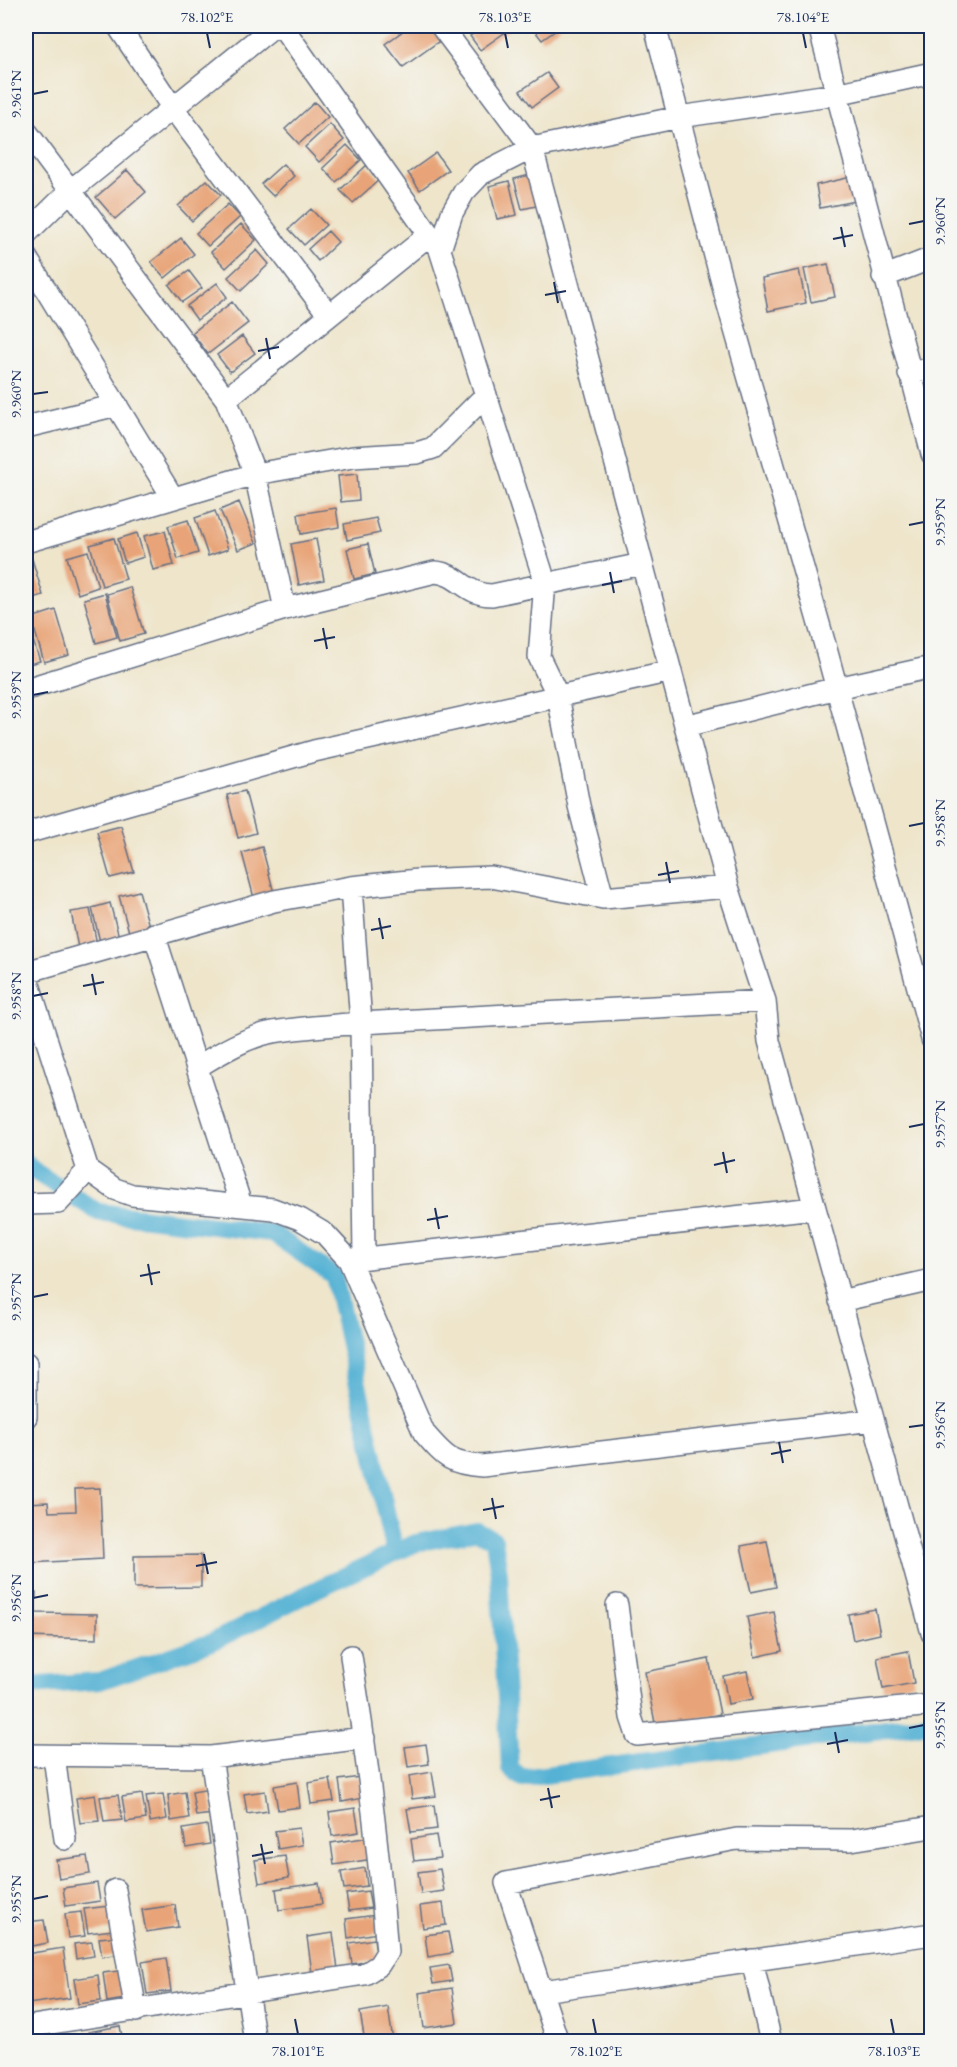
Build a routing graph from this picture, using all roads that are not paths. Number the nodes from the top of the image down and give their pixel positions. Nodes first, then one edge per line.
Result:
1 (118, 26) edge
2 (274, 26) edge
3 (282, 26) edge
4 (441, 26) edge
5 (655, 26) edge
6 (819, 26) edge
7 (932, 73) edge
8 (836, 94) junction
9 (172, 107) junction
10 (679, 117) junction
11 (26, 131) edge
12 (532, 148) junction
13 (70, 190) junction
14 (26, 234) edge
15 (434, 243) junction
16 (26, 257) edge
17 (932, 258) edge
18 (883, 277) junction
19 (328, 314) junction
20 (932, 368) edge
21 (909, 374) junction
22 (486, 395) junction
23 (226, 399) junction
24 (117, 405) junction
25 (26, 427) edge
26 (932, 454) edge
27 (255, 474) junction
28 (173, 498) junction
29 (26, 542) edge
30 (642, 564) junction
31 (545, 582) junction
32 (285, 609) junction
33 (932, 667) edge
34 (670, 671) junction
35 (837, 688) junction
36 (26, 689) edge
37 (558, 696) junction
38 (685, 726) junction
39 (26, 833) edge
40 (351, 887) junction
41 (728, 887) junction
42 (603, 898) junction
43 (154, 934) junction
44 (26, 974) edge
45 (765, 1001) junction
46 (361, 1023) junction
47 (932, 1038) edge
48 (197, 1067) junction
49 (85, 1173) junction
50 (26, 1204) edge
51 (241, 1205) junction
52 (814, 1208) junction
53 (356, 1259) junction
54 (932, 1280) edge
55 (840, 1301) junction
56 (26, 1363) edge
57 (26, 1418) edge
58 (873, 1420) junction
59 (617, 1605) dead end
60 (932, 1633) edge
61 (351, 1656) dead end
62 (932, 1705) edge
63 (364, 1738) junction
64 (26, 1755) edge
65 (54, 1756) junction
66 (211, 1757) junction
67 (932, 1827) edge
68 (66, 1839) dead end
69 (115, 1890) dead end
70 (932, 1934) edge
71 (752, 1960) junction
72 (542, 1991) junction
73 (248, 1993) junction
74 (135, 2010) junction
75 (26, 2027) edge
76 (255, 2042) edge
77 (558, 2042) edge
78 (771, 2042) edge

1 - 9 street
2 - 9 street
3 - 15 street
4 - 12 street
5 - 10 street
6 - 8 street
7 - 8 street
8 - 10 street
8 - 18 street
9 - 13 street
9 - 19 street
10 - 12 street
10 - 35 street
11 - 13 street
12 - 15 street
12 - 30 street
13 - 14 street
13 - 23 street
15 - 19 street
15 - 22 street
16 - 24 street
17 - 18 street
18 - 21 street
19 - 23 street
20 - 21 street
21 - 26 street
22 - 27 street
22 - 31 street
23 - 27 street
24 - 25 street
24 - 28 street
27 - 28 street
27 - 32 street
28 - 29 street
30 - 31 street
30 - 34 street
31 - 32 street
31 - 37 street
32 - 36 street
33 - 35 street
34 - 37 street
34 - 38 street
35 - 38 street
35 - 47 street
37 - 39 street
37 - 42 street
38 - 41 street
40 - 42 street
40 - 43 street
40 - 46 street
41 - 42 street
41 - 45 street
43 - 44 street
43 - 48 street
44 - 49 street
45 - 46 street
45 - 52 street
46 - 48 street
46 - 53 street
48 - 51 street
49 - 50 street
49 - 51 street
51 - 53 street
52 - 53 street
52 - 55 street
53 - 58 street
54 - 55 street
55 - 58 street
56 - 57 street
58 - 60 street
59 - 62 street
61 - 63 street
63 - 66 street
63 - 73 street
64 - 65 street
65 - 66 street
65 - 68 street
66 - 73 street
67 - 72 street
69 - 74 street
70 - 71 street
71 - 72 street
71 - 78 street
72 - 77 street
73 - 74 street
73 - 76 street
74 - 75 street

